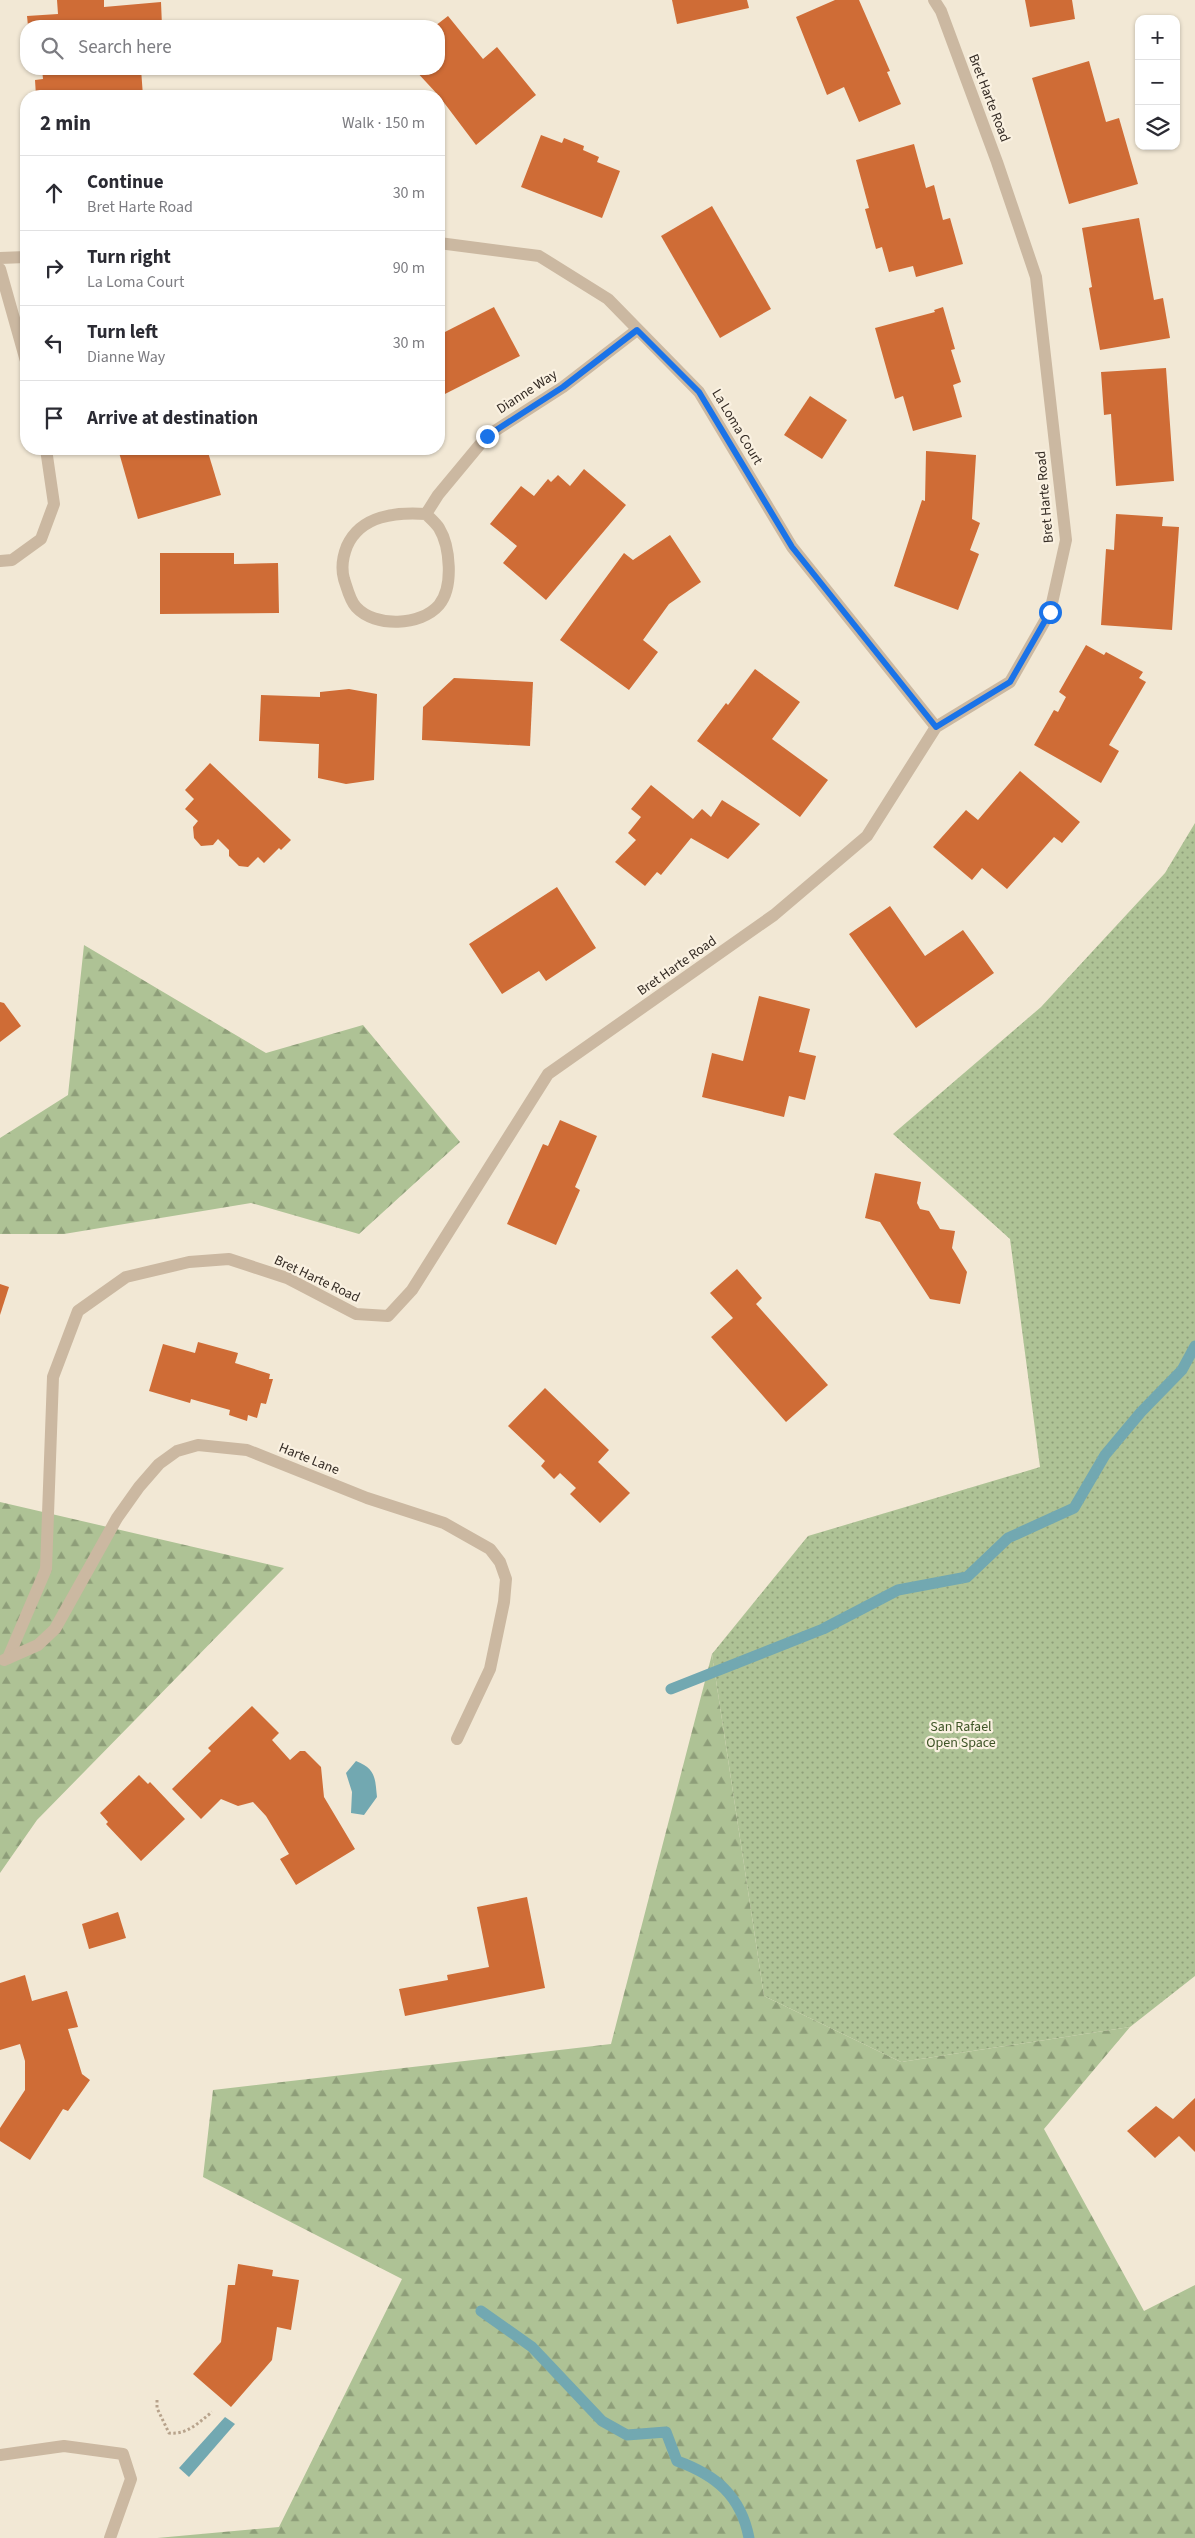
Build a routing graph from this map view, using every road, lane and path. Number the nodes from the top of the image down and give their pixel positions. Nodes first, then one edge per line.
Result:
1 (934, 0) edge
2 (445, 244) edge
3 (20, 257) edge
4 (0, 258) edge
5 (0, 269) edge
6 (637, 330) junction
7 (20, 340) edge
8 (47, 455) edge
9 (426, 514) junction
10 (0, 561) edge
11 (936, 727) junction
12 (4, 1660) edge
13 (457, 1739) dead end
14 (156, 2400) dead end
15 (212, 2412) dead end
16 (0, 2455) edge
17 (110, 2538) edge

1 - 11 street, Bret Harte Road
2 - 6 street, La Loma Court
3 - 4 street
5 - 7 street
6 - 9 street, Dianne Way
6 - 11 street, La Loma Court
8 - 10 street
9 - 9 street
11 - 12 street, Bret Harte Road
12 - 13 street, Harte Lane
14 - 15 path
16 - 17 street

